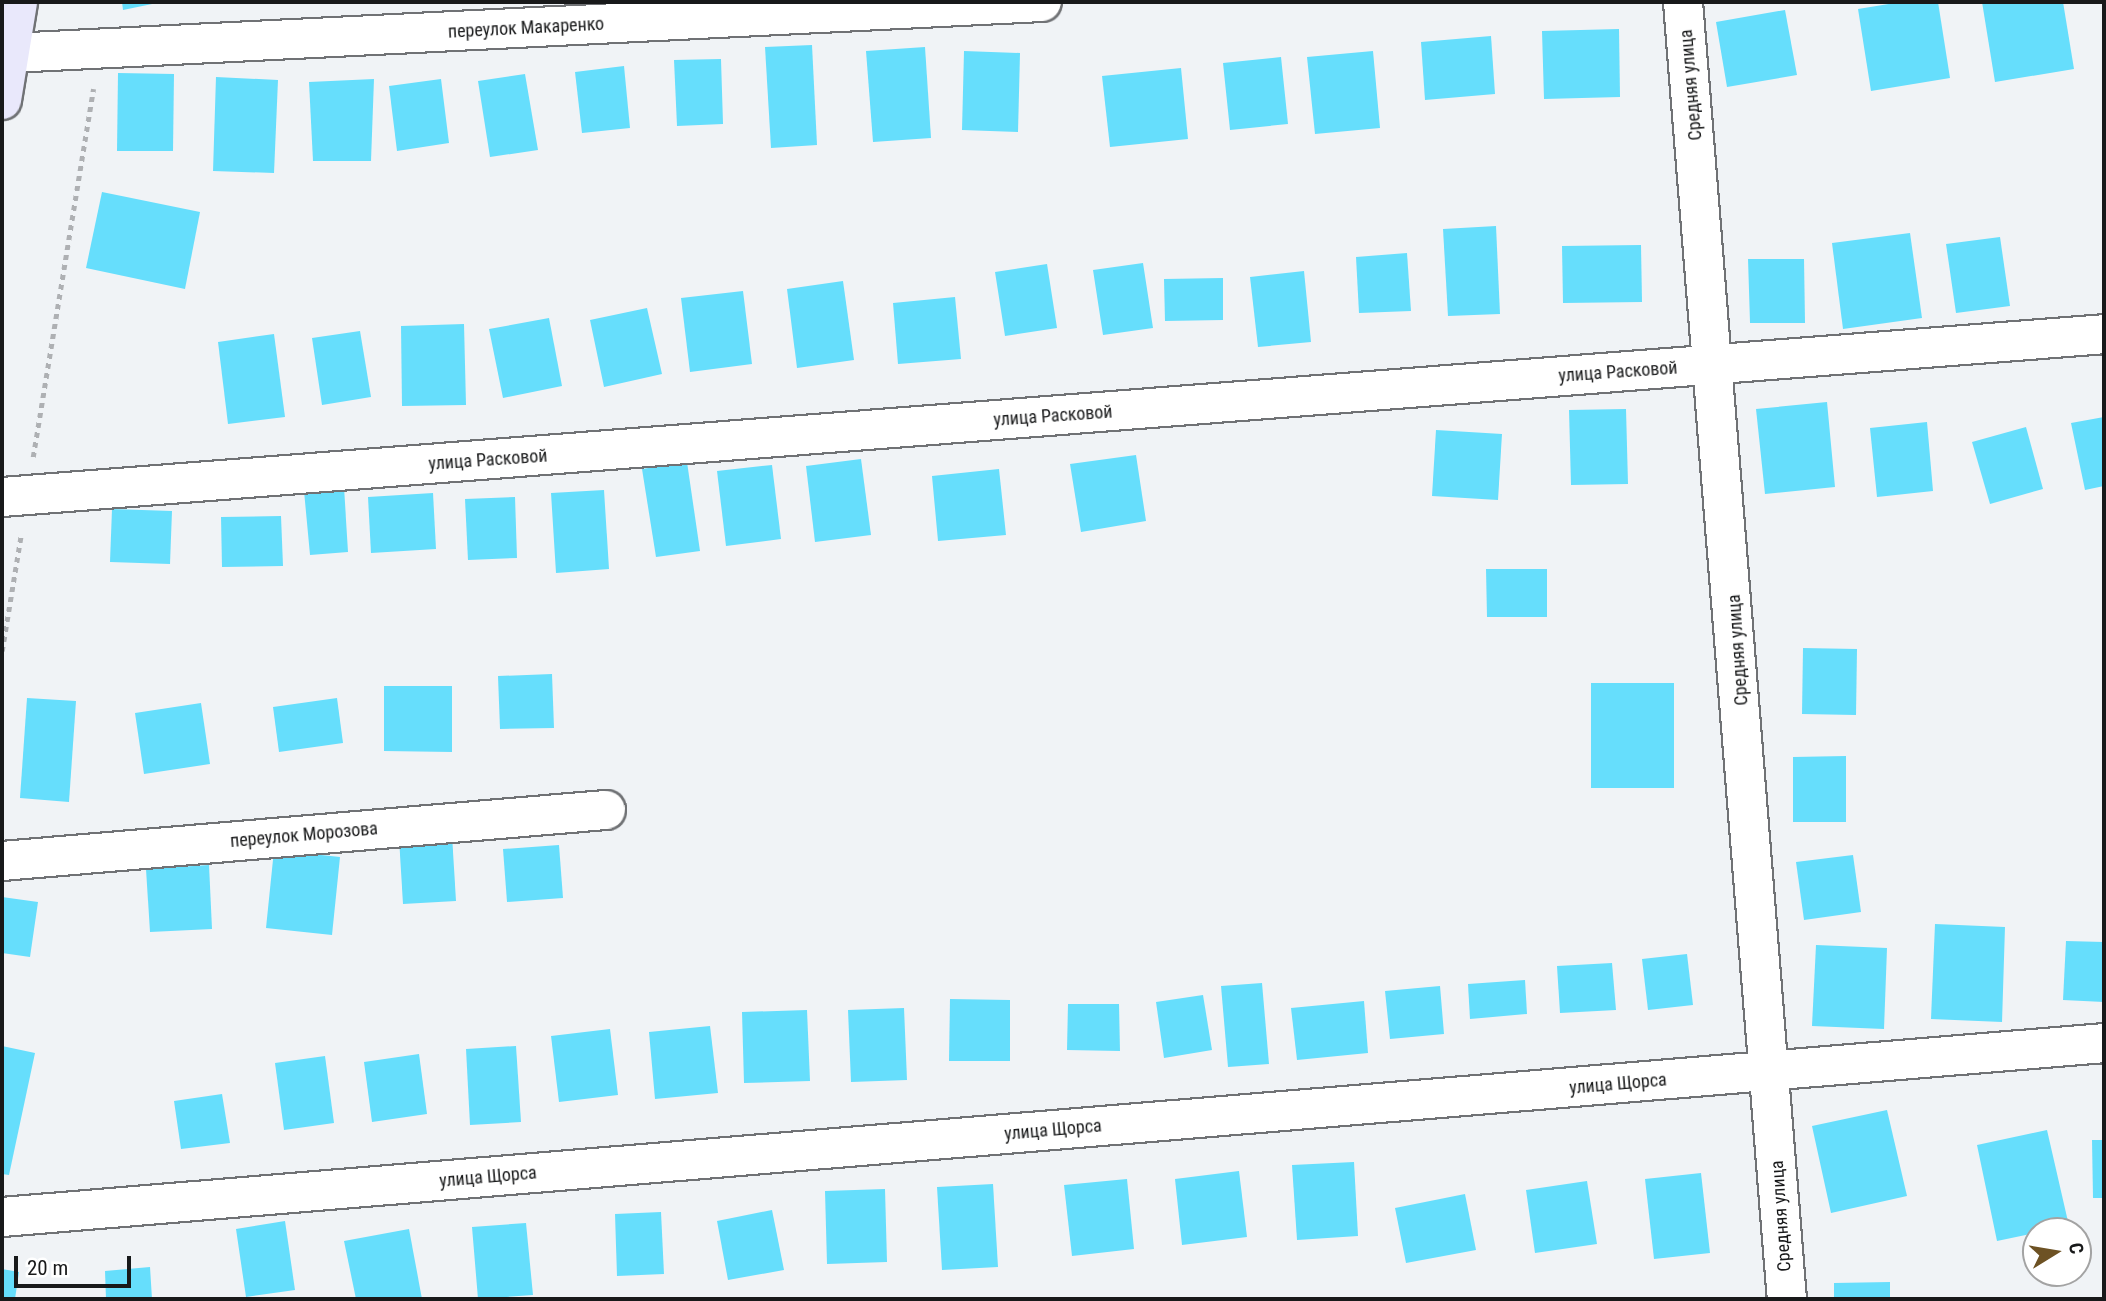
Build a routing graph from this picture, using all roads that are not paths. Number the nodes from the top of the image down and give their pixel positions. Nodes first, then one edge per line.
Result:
1 (18, 2) edge
2 (1042, 2) edge
3 (1683, 2) edge
4 (10, 53) junction
5 (2, 100) edge
6 (2104, 334) edge
7 (1716, 364) junction
8 (14, 496) edge
9 (606, 810) dead end
10 (2, 861) edge
11 (2104, 1043) edge
12 (1770, 1071) junction
13 (2, 1217) edge
14 (1787, 1299) edge

1 - 4 main road
2 - 4 street, переулок Макаренко
3 - 7 street, Средняя улица
4 - 5 main road
6 - 7 street, улица Расковой
7 - 8 street, улица Расковой
7 - 12 street, Средняя улица
9 - 10 street, переулок Морозова
11 - 12 street, улица Щорса
12 - 13 street, улица Щорса
12 - 14 street, Средняя улица

